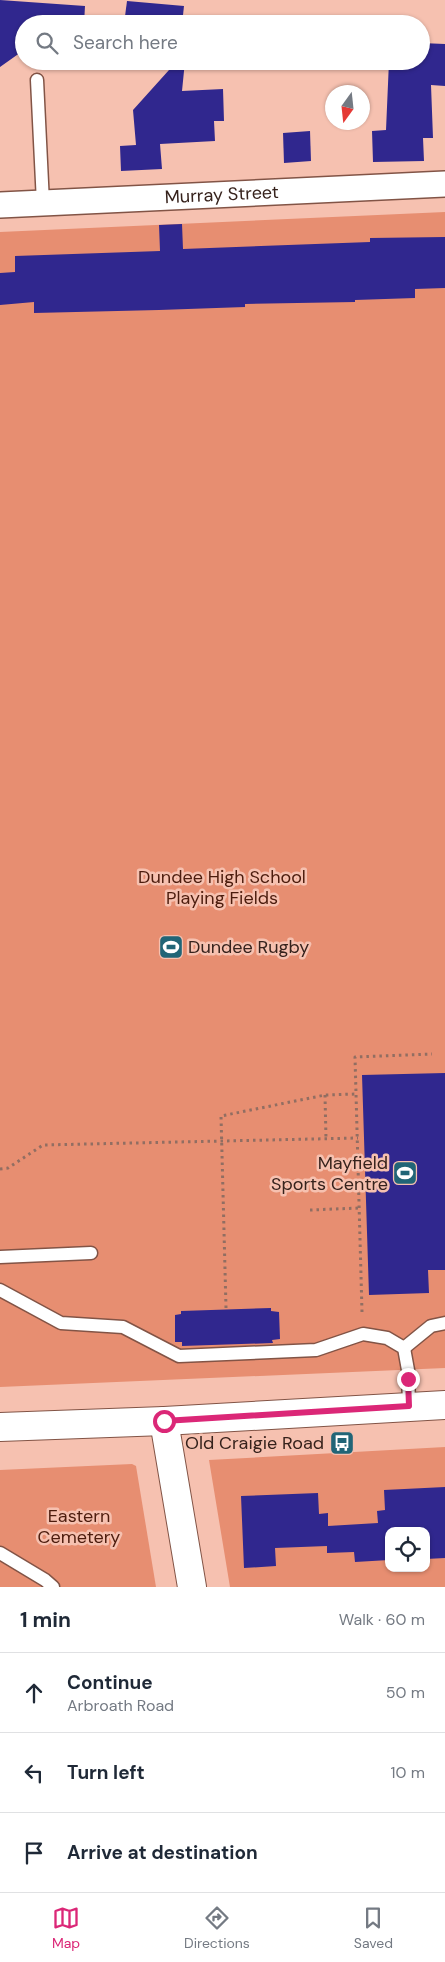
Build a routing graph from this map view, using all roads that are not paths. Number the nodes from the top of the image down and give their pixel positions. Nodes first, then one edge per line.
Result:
1 (37, 80) dead end
2 (445, 184) edge
3 (43, 203) junction
4 (0, 205) edge
5 (91, 1253) dead end
6 (0, 1257) edge
7 (0, 1290) edge
8 (445, 1324) edge
9 (404, 1348) junction
10 (445, 1405) edge
11 (409, 1406) junction
12 (164, 1421) junction
13 (0, 1427) edge
14 (0, 1553) edge
15 (53, 1587) edge
16 (192, 1587) edge

1 - 3 lane
2 - 3 street, Murray Street
3 - 4 street, Murray Street
5 - 6 lane
7 - 9 lane
8 - 9 lane
9 - 11 lane
10 - 11 main road
11 - 12 main road
12 - 13 main road
12 - 16 main road
14 - 15 lane

